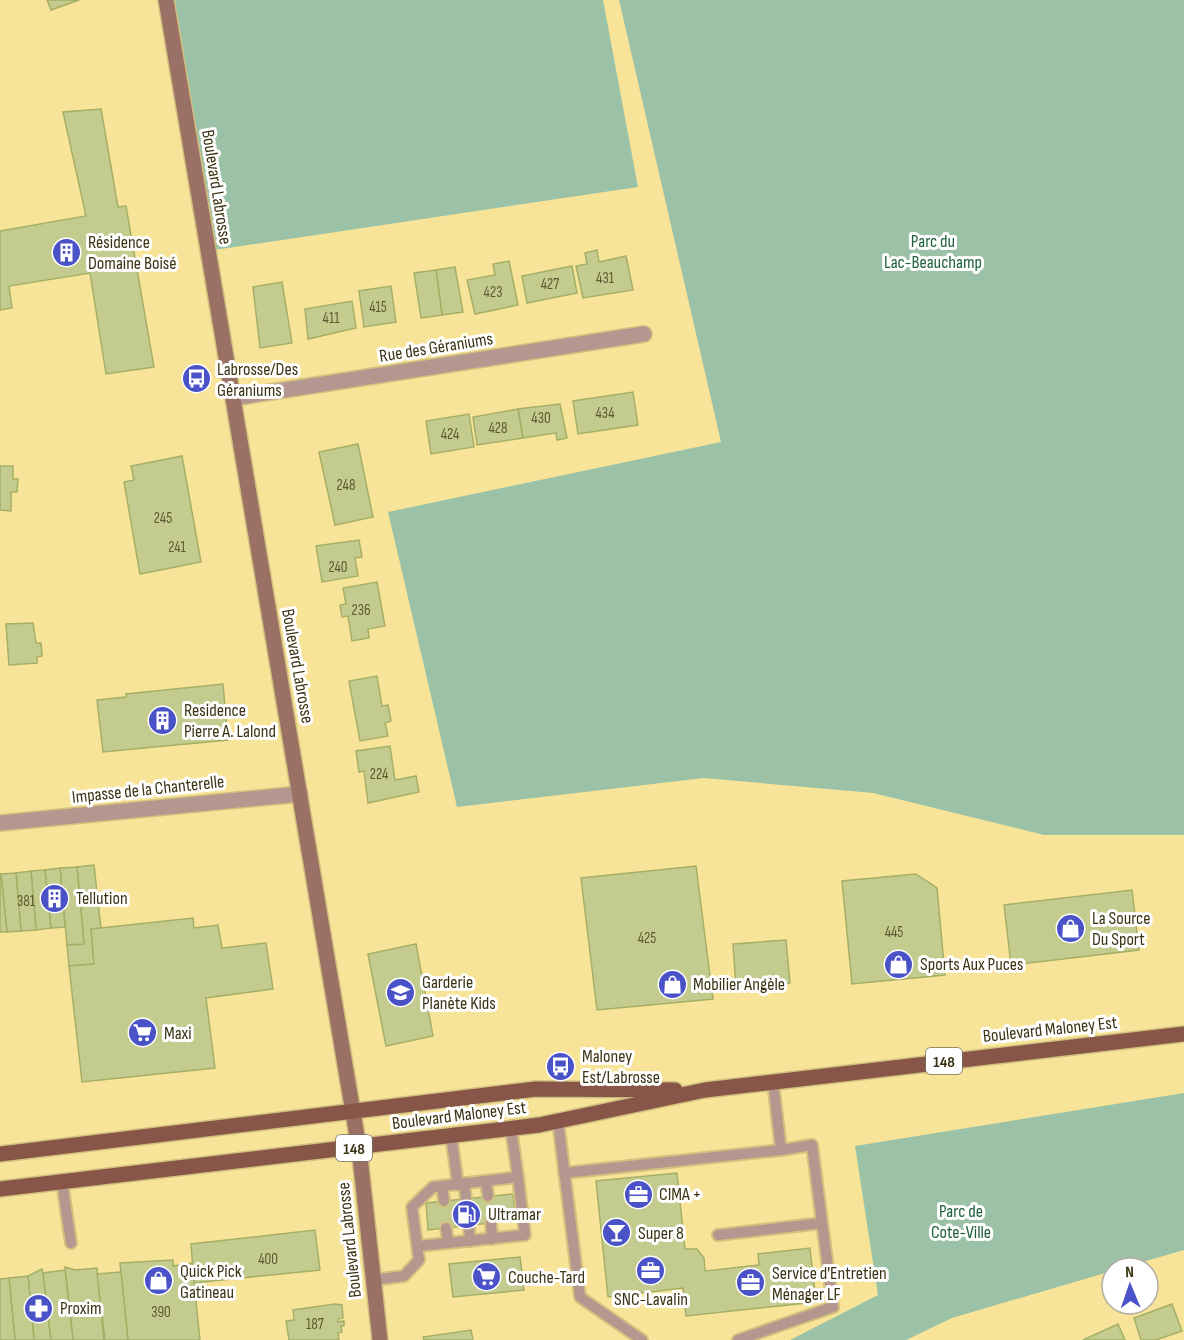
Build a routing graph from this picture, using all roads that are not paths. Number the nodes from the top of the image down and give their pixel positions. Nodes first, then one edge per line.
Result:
1 (166, 0) edge
2 (644, 334) dead end
3 (233, 398) junction
4 (300, 794) junction
5 (0, 823) edge
6 (1184, 1034) edge
7 (773, 1082) junction
8 (705, 1090) junction
9 (353, 1111) junction
10 (558, 1121) junction
11 (511, 1129) junction
12 (451, 1135) junction
13 (359, 1148) junction
14 (781, 1150) junction
15 (0, 1154) edge
16 (564, 1173) junction
17 (518, 1177) junction
18 (486, 1181) junction
19 (62, 1182) junction
20 (461, 1184) junction
21 (442, 1186) junction
22 (0, 1189) edge
23 (488, 1196) dead end
24 (466, 1198) dead end
25 (444, 1201) dead end
26 (491, 1223) dead end
27 (822, 1223) junction
28 (469, 1225) dead end
29 (446, 1228) dead end
30 (718, 1235) dead end
31 (492, 1239) junction
32 (470, 1241) junction
33 (71, 1243) dead end
34 (448, 1243) junction
35 (418, 1246) junction
36 (373, 1280) junction
37 (380, 1340) edge
38 (642, 1340) edge
39 (738, 1340) edge

1 - 3 main road, Boulevard Labrosse
2 - 3 street, Rue des Géraniums
3 - 4 main road, Boulevard Labrosse
4 - 5 street, Impasse de la Chanterelle
4 - 9 main road, Boulevard Labrosse
6 - 7 main road, Boulevard Maloney Est / 148
7 - 8 main road, Boulevard Maloney Est / 148
7 - 14 lane
8 - 9 main road, Boulevard Maloney Est / 148
8 - 10 main road, Boulevard Maloney Est / 148
9 - 13 main road, Boulevard Labrosse
9 - 15 main road, Boulevard Maloney Est / 148
10 - 11 main road, Boulevard Maloney Est / 148
10 - 16 lane
11 - 12 main road, Boulevard Maloney Est / 148
11 - 17 lane
12 - 13 main road, Boulevard Maloney Est / 148
12 - 20 lane
13 - 19 main road, Boulevard Maloney Est / 148
13 - 36 main road, Boulevard Labrosse
14 - 16 lane
14 - 27 lane
16 - 38 lane
17 - 18 lane
17 - 31 lane
18 - 20 lane
18 - 23 lane
19 - 22 main road, Boulevard Maloney Est / 148
19 - 33 lane
20 - 21 lane
20 - 24 lane
21 - 25 lane
21 - 35 lane
26 - 31 lane
27 - 30 lane
27 - 39 lane
28 - 32 lane
29 - 34 lane
31 - 32 lane
32 - 34 lane
34 - 35 lane
35 - 36 lane
36 - 37 main road, Boulevard Labrosse

